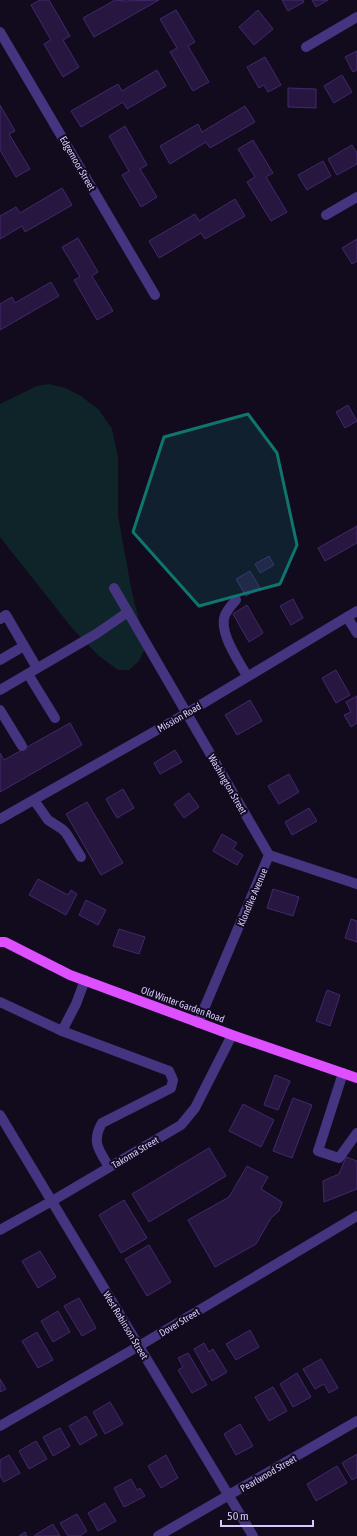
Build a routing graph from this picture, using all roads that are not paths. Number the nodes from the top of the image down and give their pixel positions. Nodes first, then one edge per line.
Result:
1 (357, 17) edge
2 (0, 32) edge
3 (306, 47) dead end
4 (357, 197) edge
5 (326, 215) dead end
6 (155, 294) dead end
7 (114, 588) dead end
8 (236, 600) dead end
9 (357, 611) edge
10 (128, 612) junction
11 (347, 617) junction
12 (0, 619) edge
13 (357, 633) edge
14 (24, 646) junction
15 (0, 660) edge
16 (37, 668) junction
17 (28, 674) junction
18 (247, 676) junction
19 (0, 690) edge
20 (0, 710) edge
21 (187, 713) junction
22 (54, 718) dead end
23 (22, 746) dead end
24 (34, 800) junction
25 (0, 819) edge
26 (269, 855) junction
27 (81, 857) dead end
28 (357, 884) edge
29 (0, 932) edge
30 (3, 942) edge
31 (85, 980) junction
32 (0, 1002) edge
33 (198, 1023) junction
34 (62, 1031) junction
35 (232, 1036) junction
36 (343, 1073) junction
37 (357, 1078) edge
38 (0, 1115) edge
39 (357, 1133) edge
40 (109, 1167) junction
41 (52, 1201) junction
42 (357, 1216) edge
43 (0, 1230) edge
44 (139, 1346) junction
45 (357, 1421) edge
46 (0, 1426) edge
47 (229, 1496) junction
48 (158, 1536) edge
49 (253, 1536) edge

1 - 3 street
2 - 6 street, Edgemoor Street
4 - 5 street
7 - 10 street, Washington Street
8 - 18 street
9 - 11 street, Mission Road
10 - 16 street
10 - 21 street, Washington Street
11 - 13 street
11 - 18 street, Mission Road
12 - 14 street
14 - 15 street
14 - 16 street
16 - 17 street
17 - 19 street
17 - 22 street
18 - 21 street, Mission Road
20 - 23 street
21 - 24 street, Mission Road
21 - 26 street, Washington Street
24 - 25 street, Mission Road
24 - 27 street
26 - 28 street, Klondike Avenue
26 - 33 street, Klondike Avenue
29 - 30 main road, Old Winter Garden Road
30 - 31 main road, Old Winter Garden Road
31 - 33 main road, Old Winter Garden Road
31 - 34 street
32 - 34 street
33 - 35 main road, Old Winter Garden Road
34 - 40 street
35 - 36 main road, Old Winter Garden Road
35 - 40 street, Takoma Street
36 - 37 main road, Old Winter Garden Road
36 - 39 street
38 - 41 street, West Robinson Street
40 - 41 street, Takoma Street
41 - 43 street, Takoma Street
41 - 44 street, West Robinson Street
42 - 44 street, Dover Street
44 - 46 street, Dover Street
44 - 47 street, West Robinson Street
45 - 47 street, Pearlwood Street
47 - 48 street, Pearlwood Street
47 - 49 street, West Robinson Street

